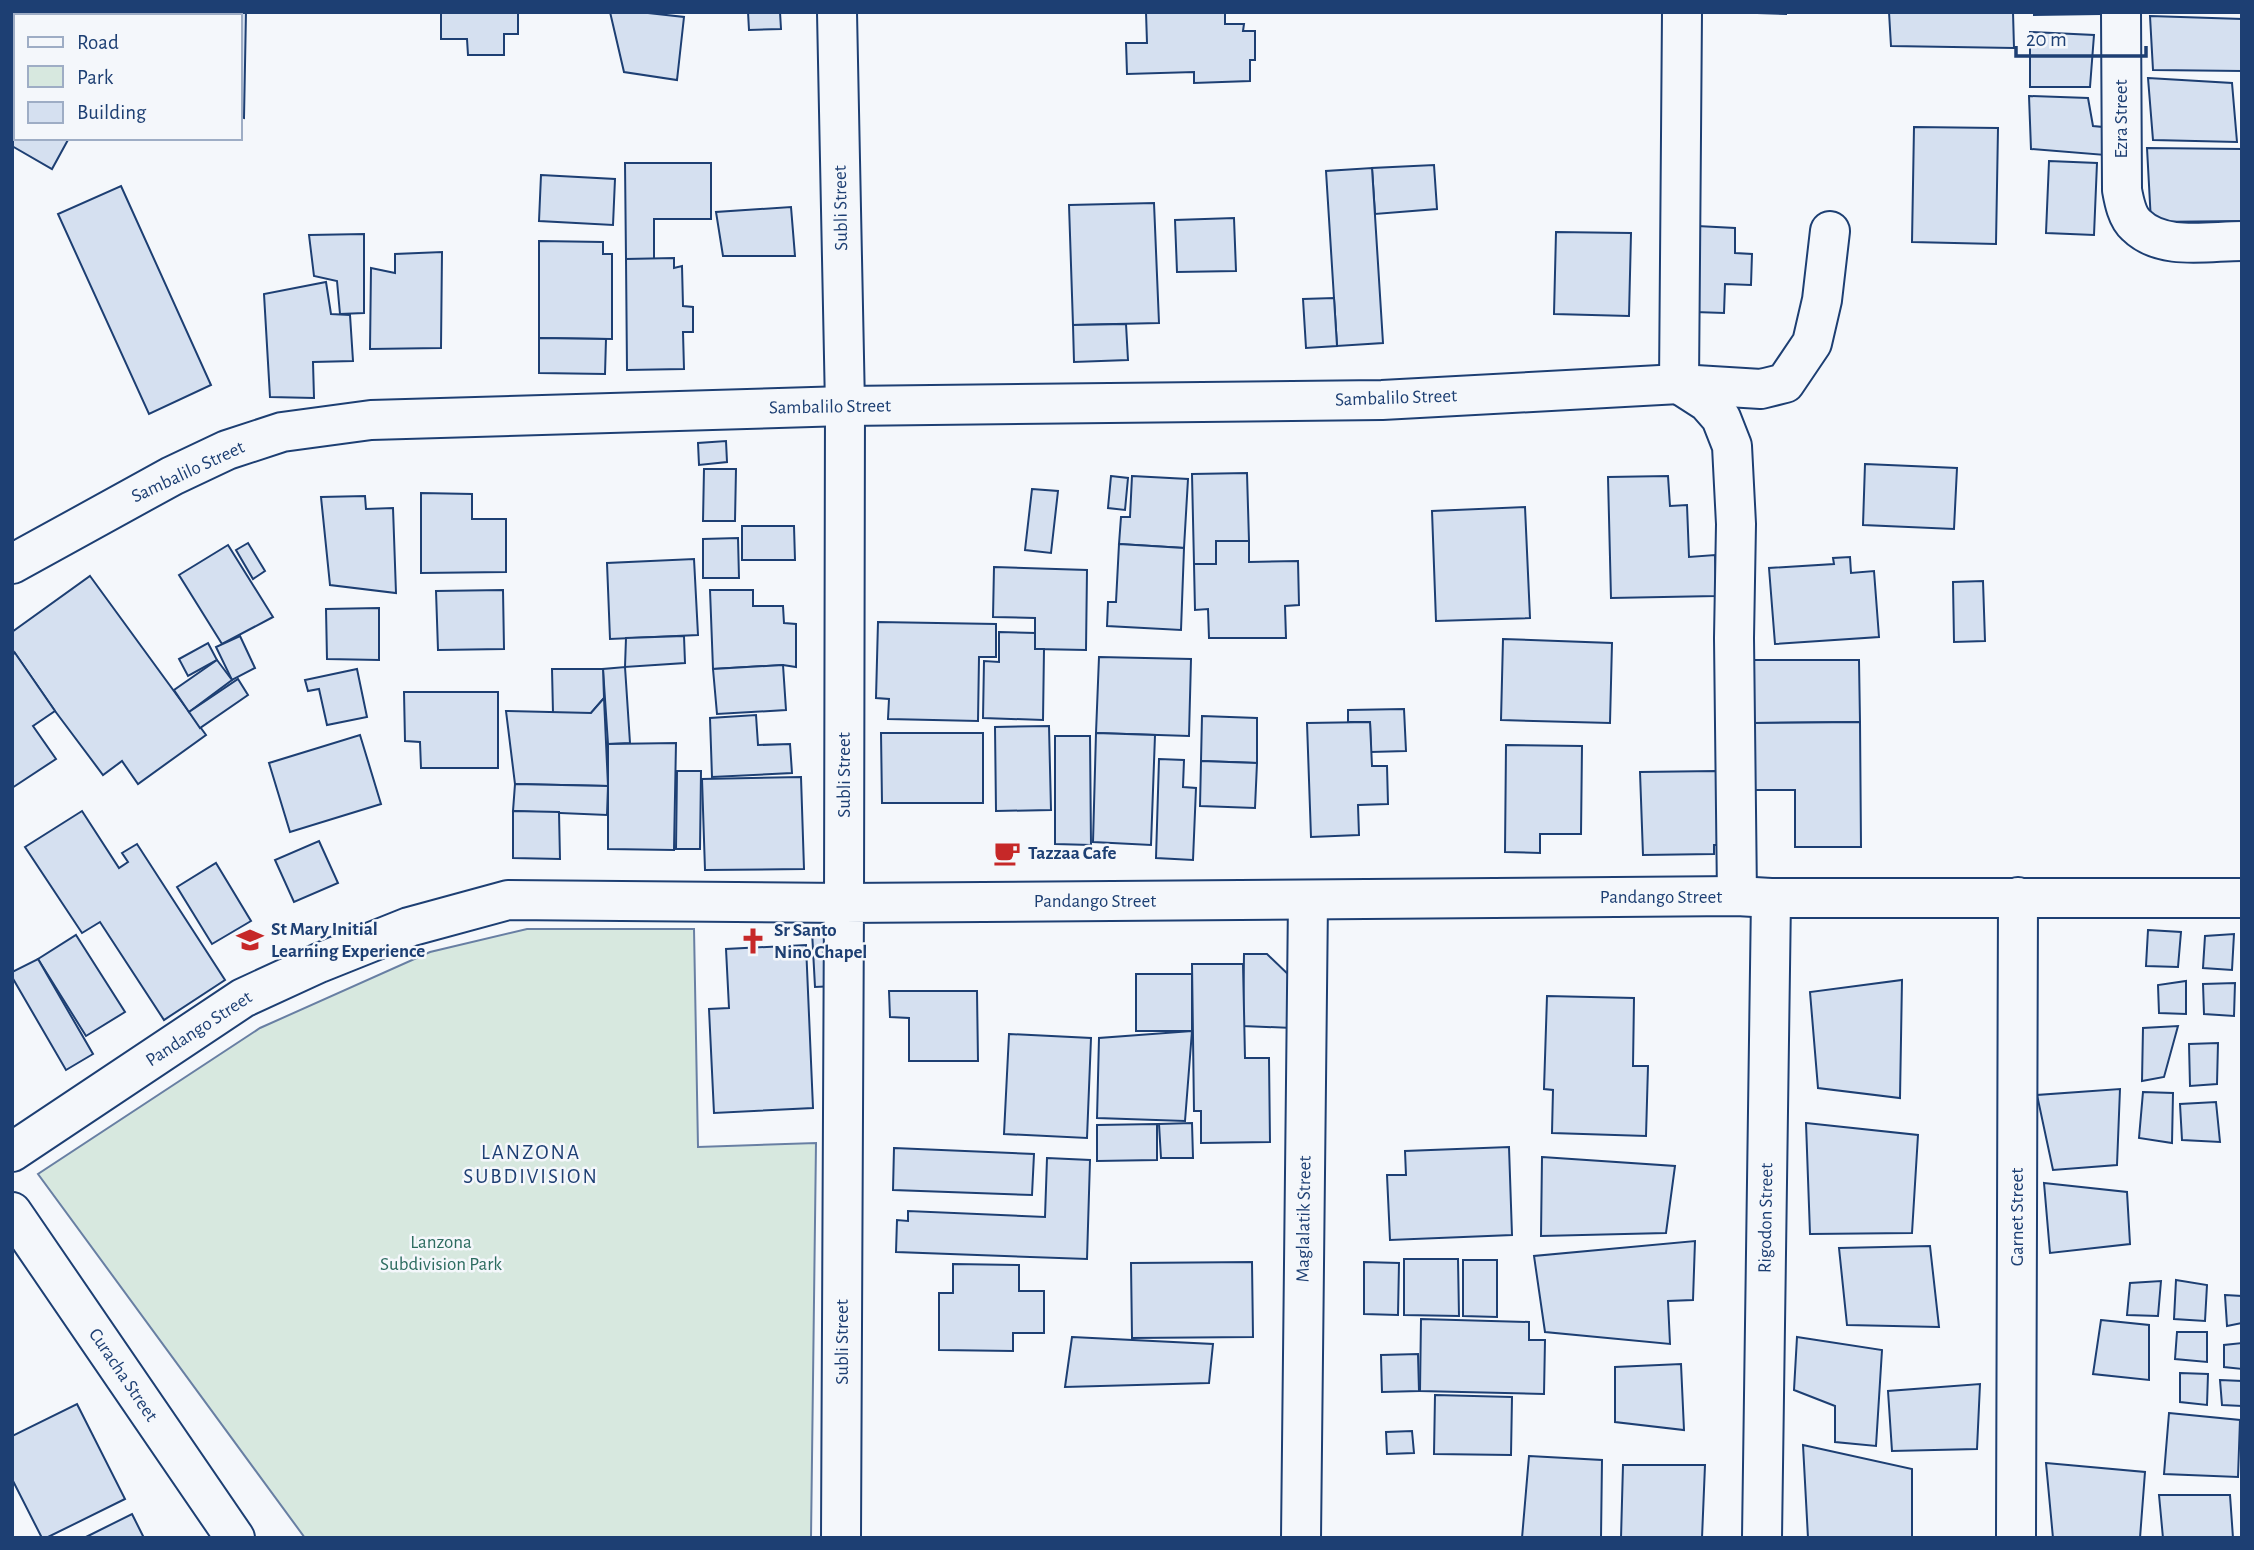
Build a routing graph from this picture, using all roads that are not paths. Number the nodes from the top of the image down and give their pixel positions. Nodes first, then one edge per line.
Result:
1 (838, 12) edge
2 (1682, 12) edge
3 (2121, 12) edge
4 (1830, 231) dead end
5 (2242, 241) edge
6 (1679, 384) junction
7 (845, 406) junction
8 (12, 564) edge
9 (1754, 897) junction
10 (2018, 897) junction
11 (2242, 898) edge
12 (1308, 900) junction
13 (844, 903) junction
14 (12, 1152) edge
15 (12, 1212) edge
16 (235, 1538) edge
17 (841, 1538) edge
18 (1301, 1538) edge
19 (1762, 1538) edge
20 (2016, 1538) edge

1 - 7 street, Subli Street
2 - 6 street
3 - 5 street, Ezra Street
4 - 6 street, Sambalilo Street
6 - 7 street, Sambalilo Street
6 - 9 street, Rigodon Street
7 - 8 street, Sambalilo Street
7 - 13 street, Subli Street
9 - 10 street, Pandango Street
9 - 12 street, Pandango Street
9 - 19 street, Rigodon Street
10 - 11 street, Pandango Street
10 - 20 street, Garnet Street
12 - 13 street, Pandango Street
12 - 18 street, Maglalatik Street
13 - 14 street, Pandango Street
13 - 17 street, Subli Street
15 - 16 street, Curacha Street

